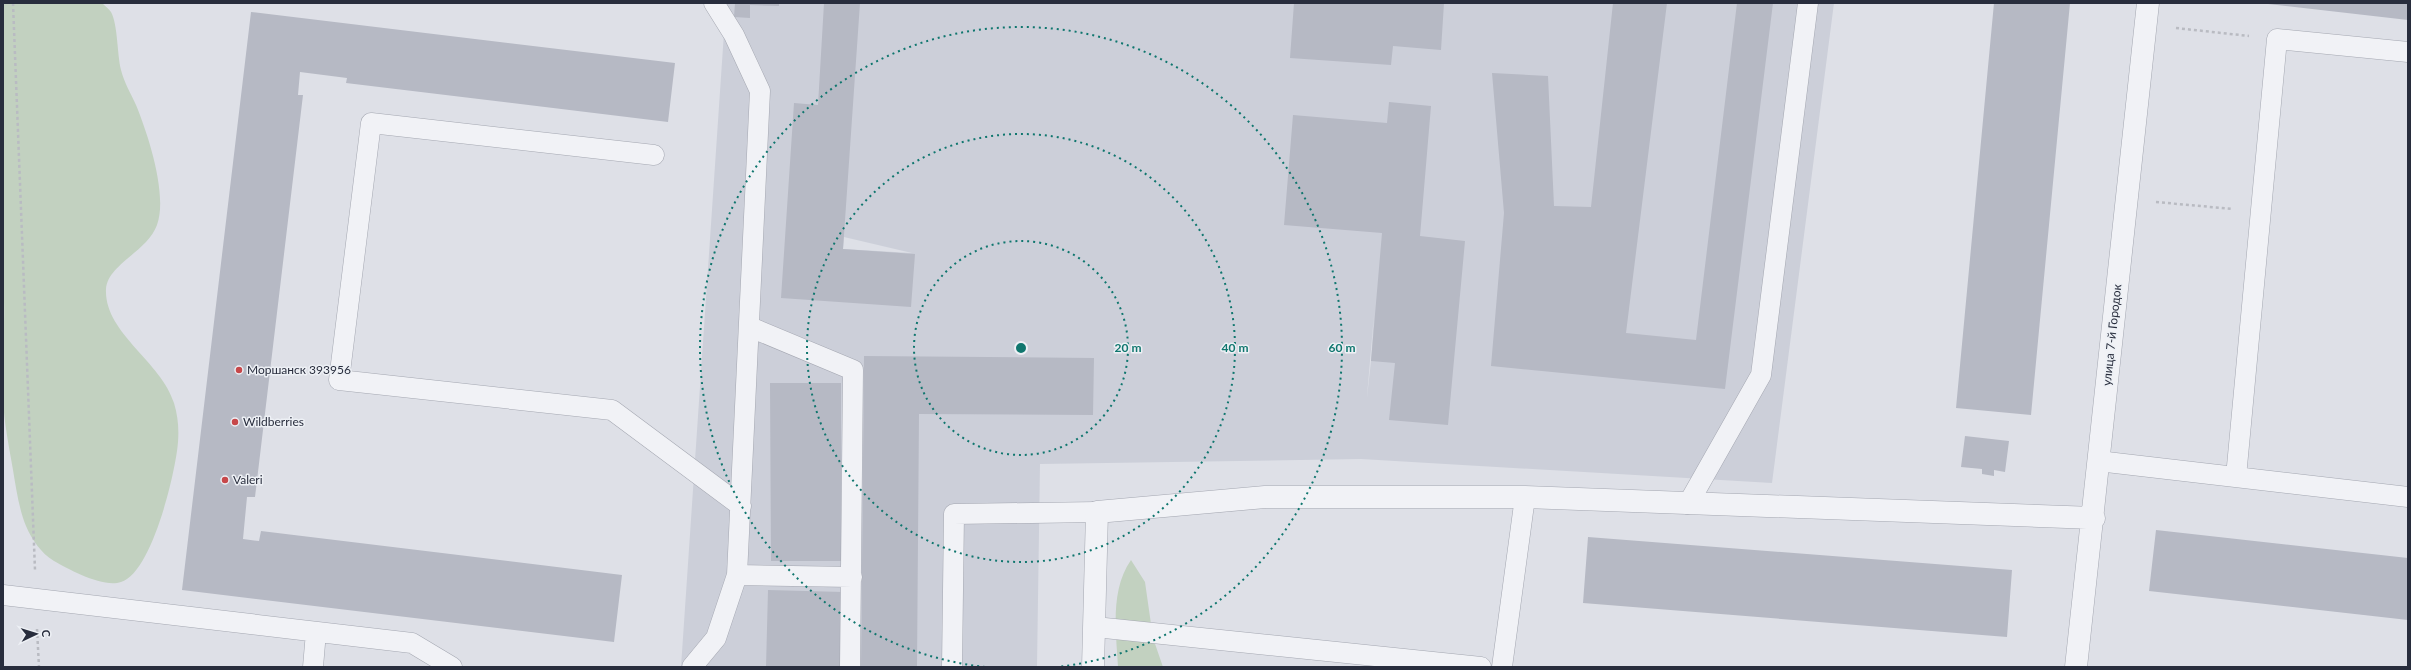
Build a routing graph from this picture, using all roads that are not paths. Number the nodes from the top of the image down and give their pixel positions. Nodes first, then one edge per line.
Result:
1 (714, 3) edge
2 (1808, 3) edge
3 (2148, 3) edge
4 (2408, 52) edge
5 (654, 155) dead end
6 (750, 327) junction
7 (2098, 460) junction
8 (2236, 477) junction
9 (1525, 497) junction
10 (2408, 497) edge
11 (1688, 504) junction
12 (741, 506) junction
13 (1097, 512) junction
14 (2094, 518) junction
15 (737, 575) junction
16 (852, 577) junction
17 (3, 595) edge
18 (1095, 627) junction
19 (316, 632) junction
20 (313, 667) edge
21 (452, 667) edge
22 (692, 667) edge
23 (850, 667) edge
24 (952, 667) edge
25 (1093, 667) edge
26 (1481, 667) edge
27 (1502, 667) edge
28 (2076, 667) edge

1 - 6 lane
2 - 11 lane
3 - 7 street, улица 7-й Городок
4 - 8 lane
5 - 12 lane
6 - 12 lane
6 - 16 lane
7 - 8 lane
7 - 14 street, улица 7-й Городок
8 - 10 lane
9 - 11 street
9 - 13 street
9 - 27 lane
11 - 14 street
12 - 15 lane
13 - 18 street
13 - 24 lane
14 - 28 street, улица 7-й Городок
15 - 16 lane
15 - 22 lane
16 - 23 lane
17 - 19 lane
18 - 25 street
18 - 26 lane
19 - 20 lane
19 - 21 lane

